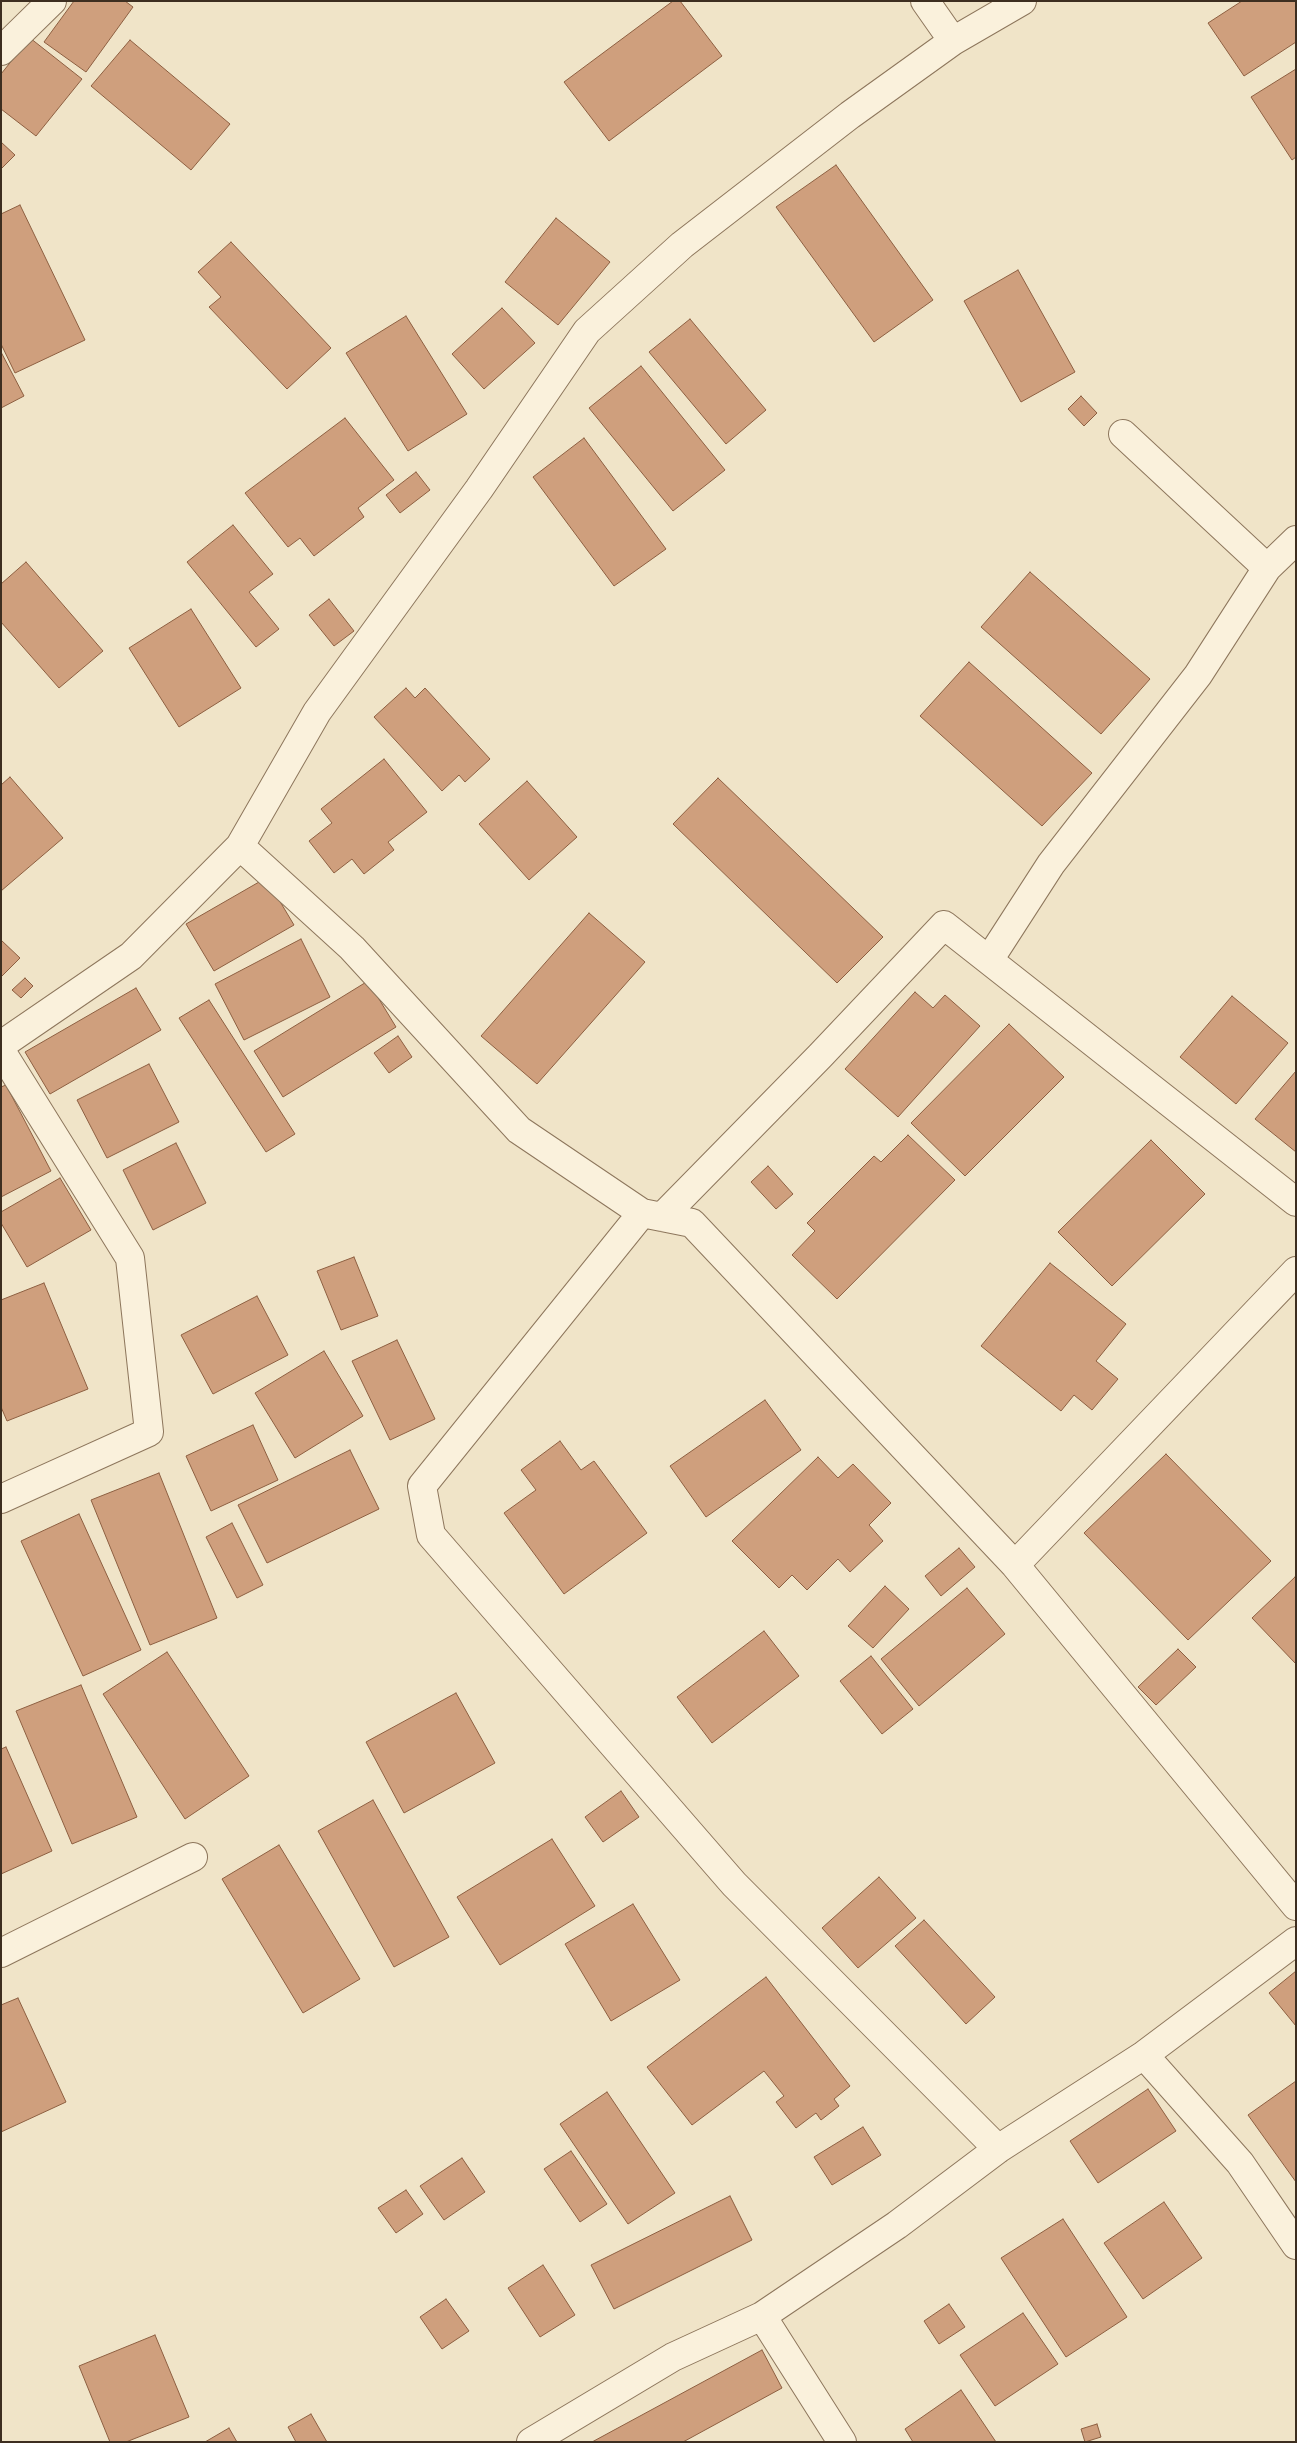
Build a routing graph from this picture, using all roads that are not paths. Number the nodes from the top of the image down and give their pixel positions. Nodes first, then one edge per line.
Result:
1 (52, 1) edge
2 (925, 1) edge
3 (1022, 1) edge
4 (953, 41) junction
5 (1, 51) edge
6 (1123, 434) dead end
7 (1296, 540) edge
8 (1266, 568) junction
9 (240, 846) junction
10 (989, 960) junction
11 (1, 1044) edge
12 (1, 1051) edge
13 (1296, 1202) edge
14 (652, 1215) junction
15 (1296, 1271) edge
16 (1, 1499) edge
17 (1015, 1565) junction
18 (193, 1857) dead end
19 (1296, 1906) edge
20 (1296, 1941) edge
21 (1, 1953) edge
22 (1144, 2055) junction
23 (998, 2149) junction
24 (1296, 2245) edge
25 (762, 2316) junction
26 (531, 2442) edge
27 (842, 2442) edge

1 - 5 street
2 - 4 street
3 - 4 street
4 - 9 street
6 - 8 street
7 - 8 street
8 - 10 street
9 - 11 street
9 - 14 street
10 - 13 street
10 - 14 street
12 - 16 street
14 - 17 street
14 - 23 street
15 - 17 street
17 - 19 street
18 - 21 street
20 - 22 street
22 - 23 street
22 - 24 street
23 - 25 street
25 - 26 street
25 - 27 street

